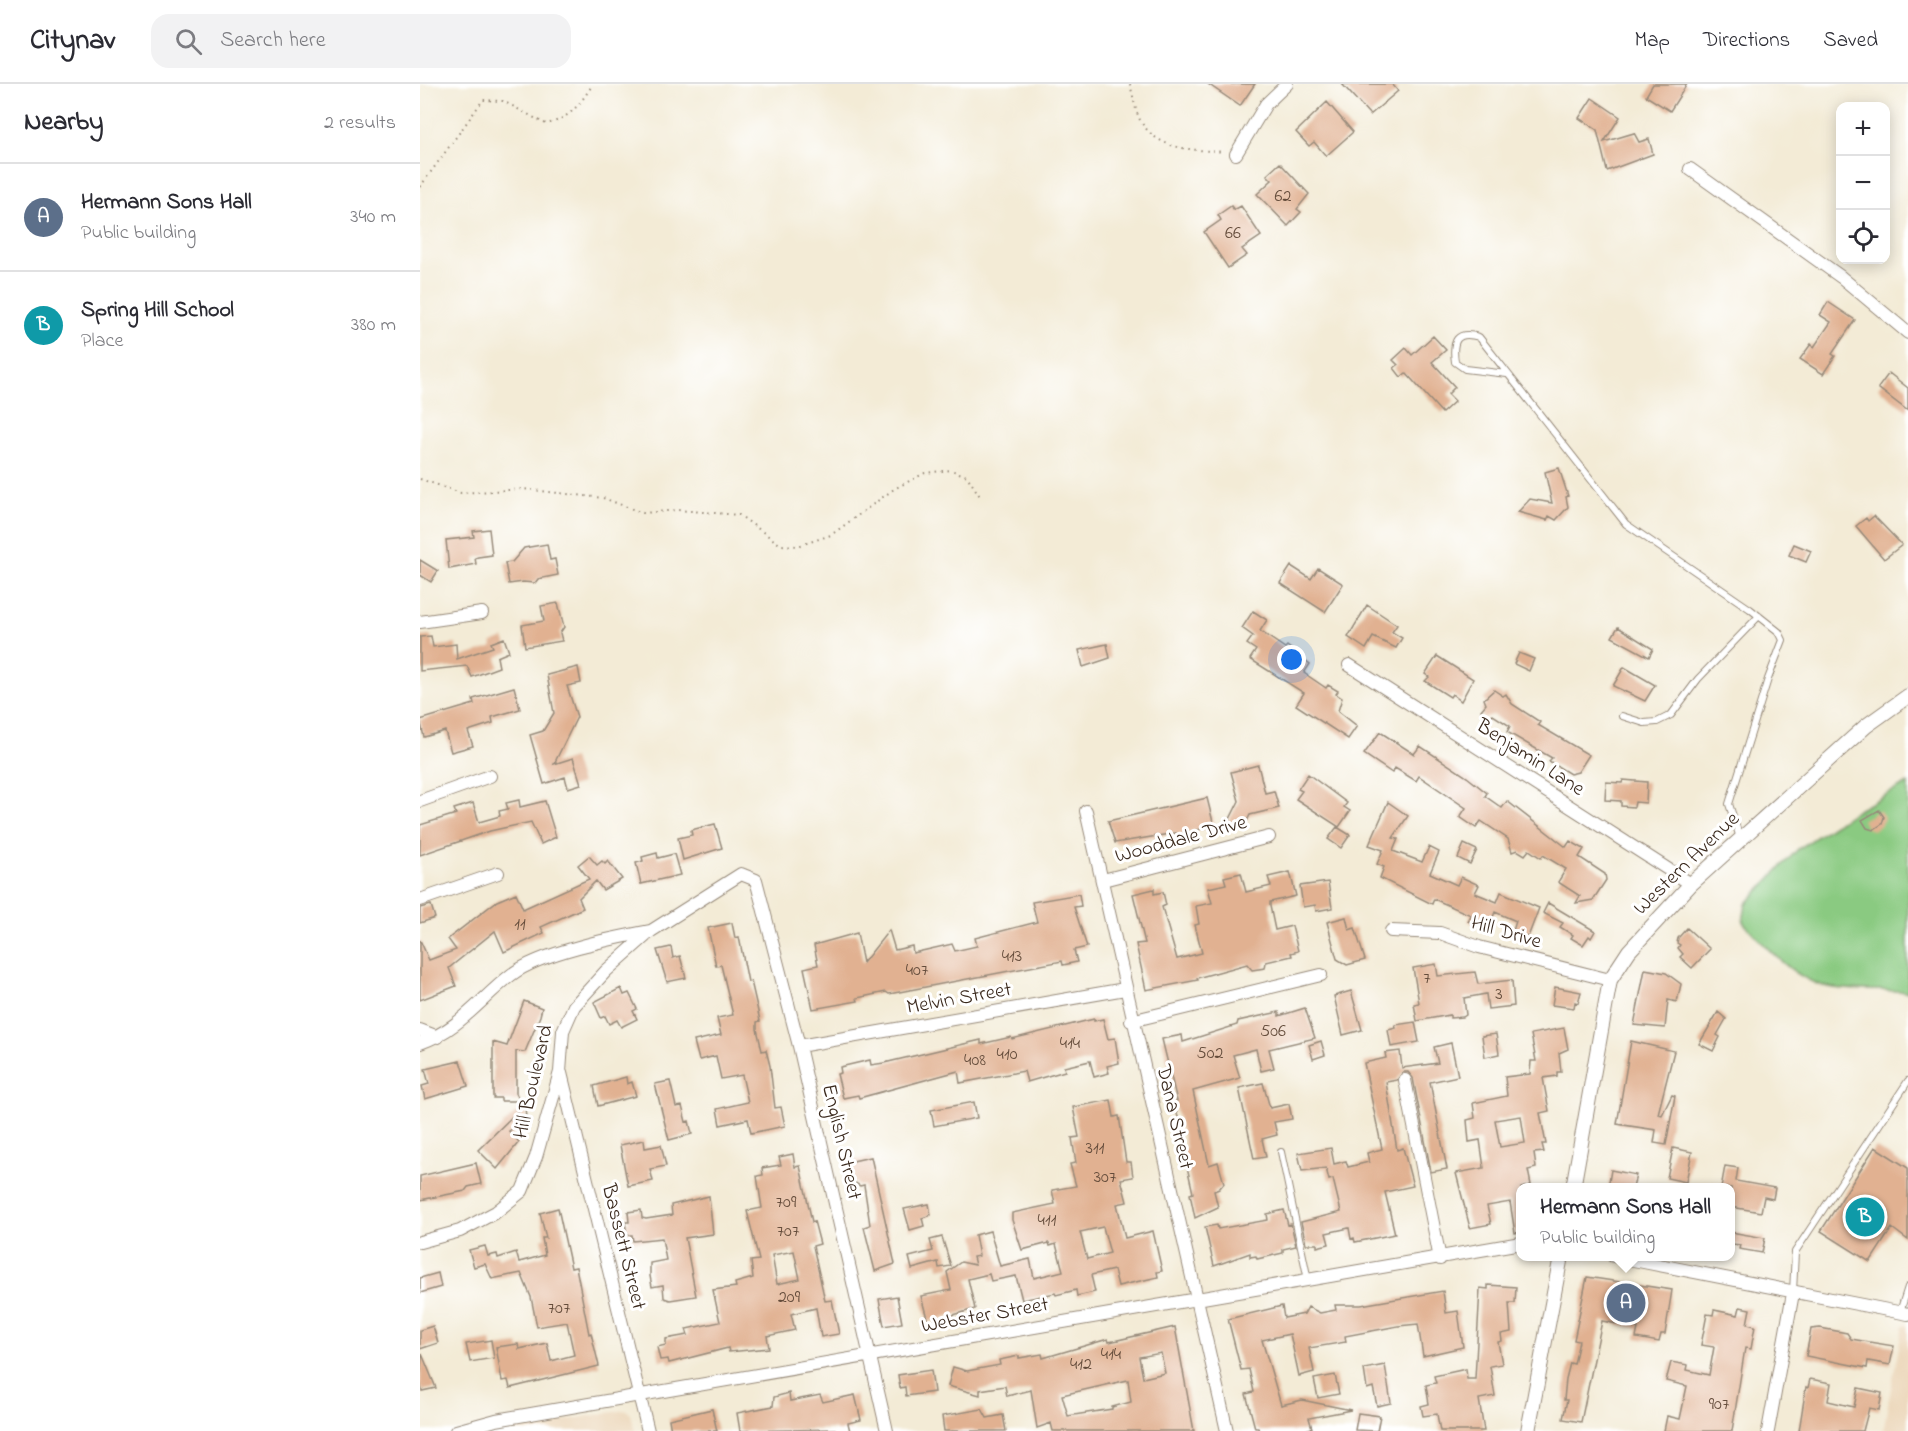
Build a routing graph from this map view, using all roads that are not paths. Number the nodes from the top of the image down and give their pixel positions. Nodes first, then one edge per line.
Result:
1 (1287, 84) edge
2 (1236, 154) road end
3 (1690, 169) dead end
4 (1908, 333) edge
5 (1507, 374) junction
6 (482, 613) dead end
7 (1759, 616) junction
8 (420, 622) edge
9 (1349, 665) dead end
10 (1908, 696) edge
11 (1622, 716) dead end
12 (490, 776) dead end
13 (420, 801) edge
14 (1086, 812) dead end
15 (1269, 837) dead end
16 (1742, 841) junction
17 (498, 873) dead end
18 (741, 874) joint
19 (1103, 880) junction
20 (1691, 884) junction
21 (420, 900) edge
22 (1391, 931) dead end
23 (651, 932) junction
24 (1321, 975) dead end
25 (1610, 980) junction
26 (1125, 989) junction
27 (1131, 1020) junction
28 (420, 1030) edge
29 (438, 1037) junction
30 (420, 1042) edge
31 (799, 1046) junction
32 (560, 1072) junction
33 (1405, 1080) dead end
34 (1908, 1081) edge
35 (1281, 1152) dead end
36 (1573, 1183) edge
37 (420, 1242) edge
38 (1516, 1244) edge
39 (1440, 1259) junction
40 (1560, 1261) edge
41 (1633, 1261) edge
42 (1308, 1280) junction
43 (1908, 1287) edge
44 (1793, 1293) junction
45 (1196, 1300) junction
46 (1904, 1313) edge
47 (870, 1355) junction
48 (640, 1395) junction
49 (456, 1431) edge
50 (648, 1431) edge
51 (887, 1431) edge
52 (1227, 1431) edge
53 (1528, 1431) edge
54 (1768, 1431) edge

1 - 2 street
3 - 4 street
5 - 5 lane
5 - 7 lane
6 - 8 street
7 - 11 lane
7 - 16 lane
9 - 20 street, Benjamin Lane
10 - 16 street, Western Avenue
12 - 13 street
14 - 19 street, Dana Street
15 - 19 street, Wooddale Drive
16 - 20 street, Western Avenue
17 - 21 street
18 - 23 street, Hill Boulevard
18 - 31 street, English Street
19 - 26 street, Dana Street
20 - 25 street, Western Avenue
22 - 25 street, Hill Drive
23 - 29 street
23 - 32 street, Hill Boulevard
24 - 27 street
25 - 36 street, Western Avenue
26 - 27 street, Dana Street
26 - 31 street, Melvin Street
27 - 45 street, Dana Street
28 - 29 street
29 - 30 street
31 - 47 street, English Street
32 - 37 street, Hill Boulevard
32 - 48 street, Bassett Street
33 - 39 street
34 - 44 lane
35 - 42 lane
38 - 39 street, Webster Street
39 - 42 street, Webster Street
40 - 53 street
41 - 44 street
42 - 45 street, Webster Street
43 - 46 lane
44 - 46 street
44 - 54 street
45 - 47 street, Webster Street
45 - 52 street, Dana Street
47 - 48 street, Webster Street
47 - 51 street, English Street
48 - 49 street, Webster Street
48 - 50 street, Bassett Street

